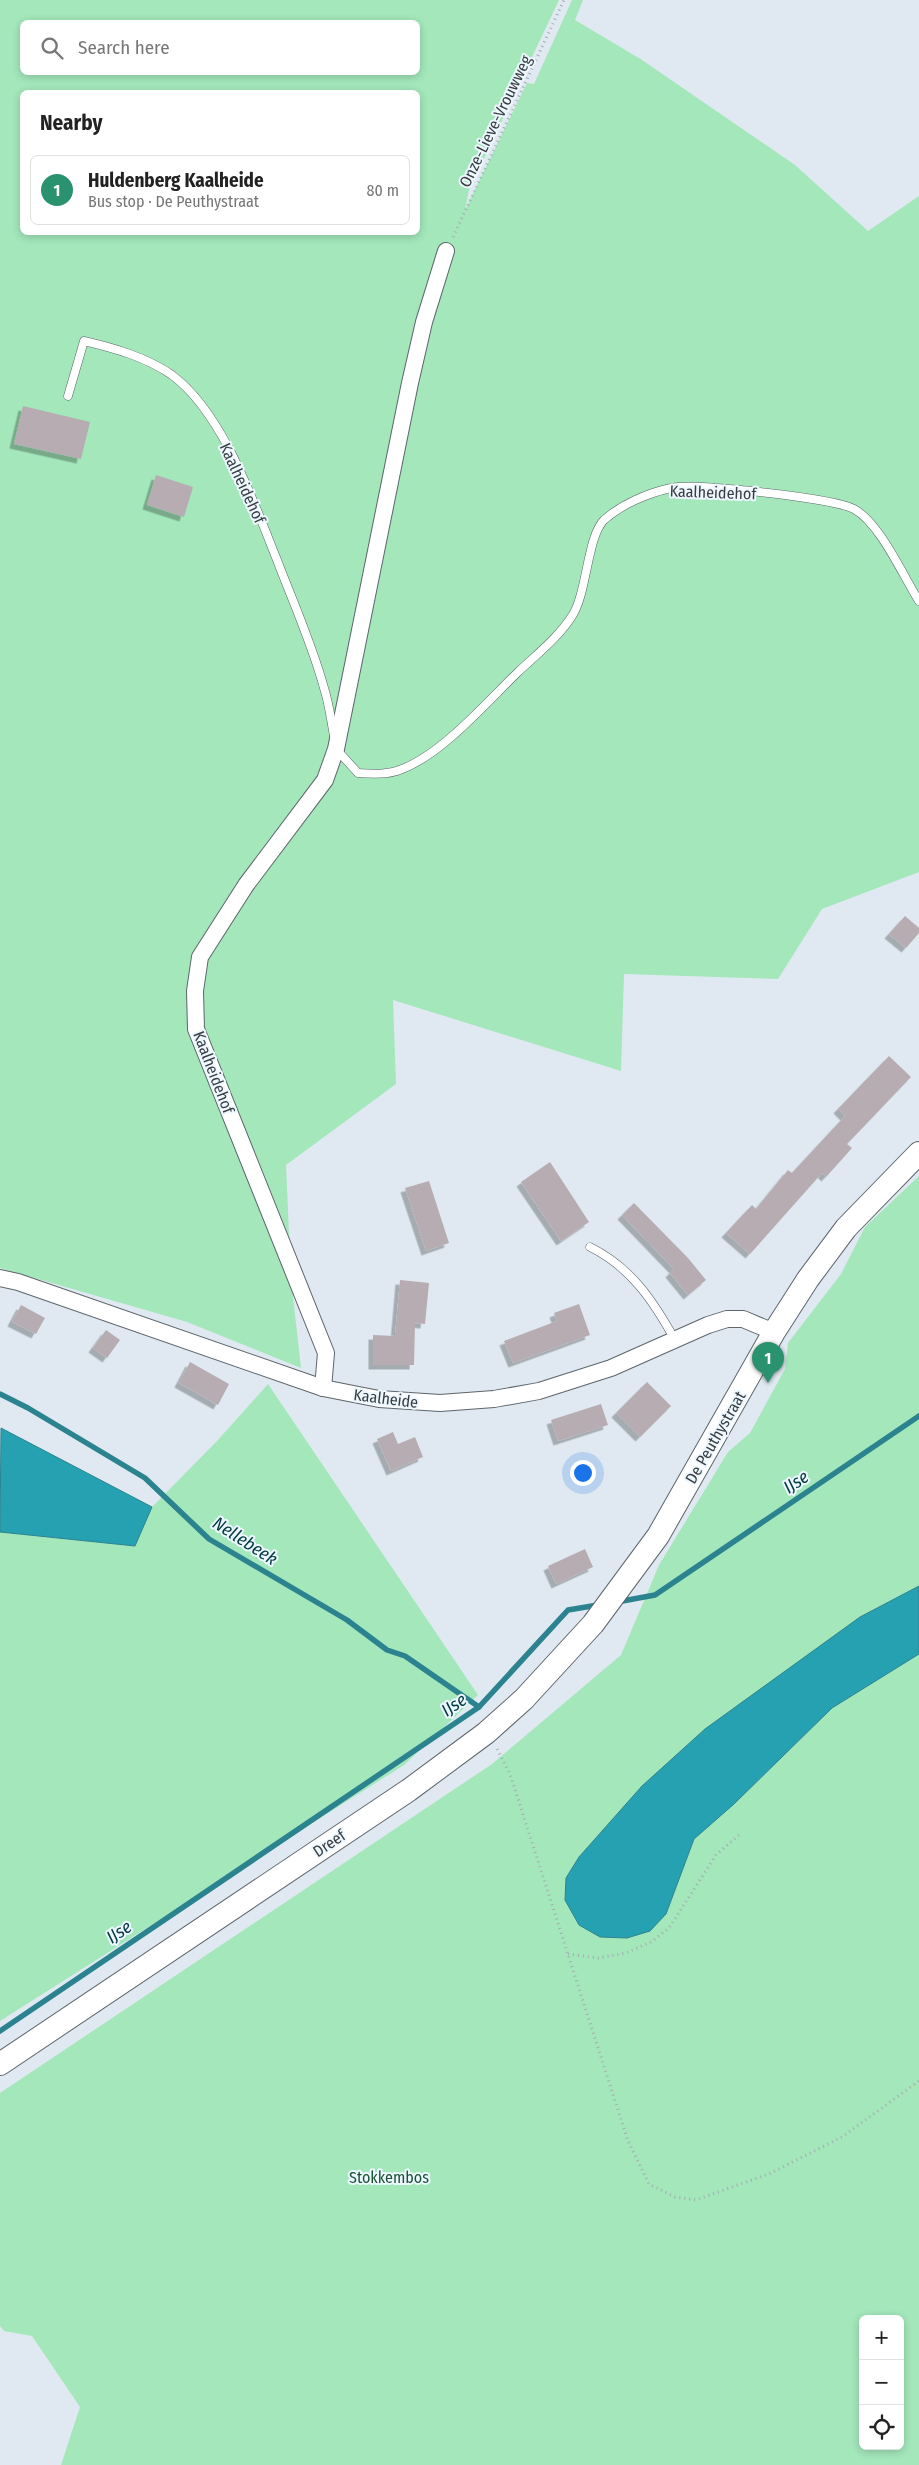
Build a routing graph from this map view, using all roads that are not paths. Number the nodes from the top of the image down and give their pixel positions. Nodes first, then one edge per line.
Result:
1 (446, 251) road end
2 (68, 396) dead end
3 (919, 601) edge
4 (336, 749) junction
5 (919, 1153) edge
6 (590, 1247) dead end
7 (0, 1278) edge
8 (774, 1332) junction
9 (675, 1340) junction
10 (324, 1388) junction
11 (624, 1583) joint
12 (0, 2064) edge

1 - 4 street, Kaalheidehof
2 - 4 lane, Kaalheidehof
3 - 4 lane, Kaalheidehof
4 - 10 street, Kaalheidehof
5 - 8 main road, De Peuthystraat
6 - 9 lane
7 - 10 street, Kaalheide
8 - 9 street, Kaalheide
8 - 11 main road, De Peuthystraat
9 - 10 street, Kaalheide
11 - 12 main road, Dreef

